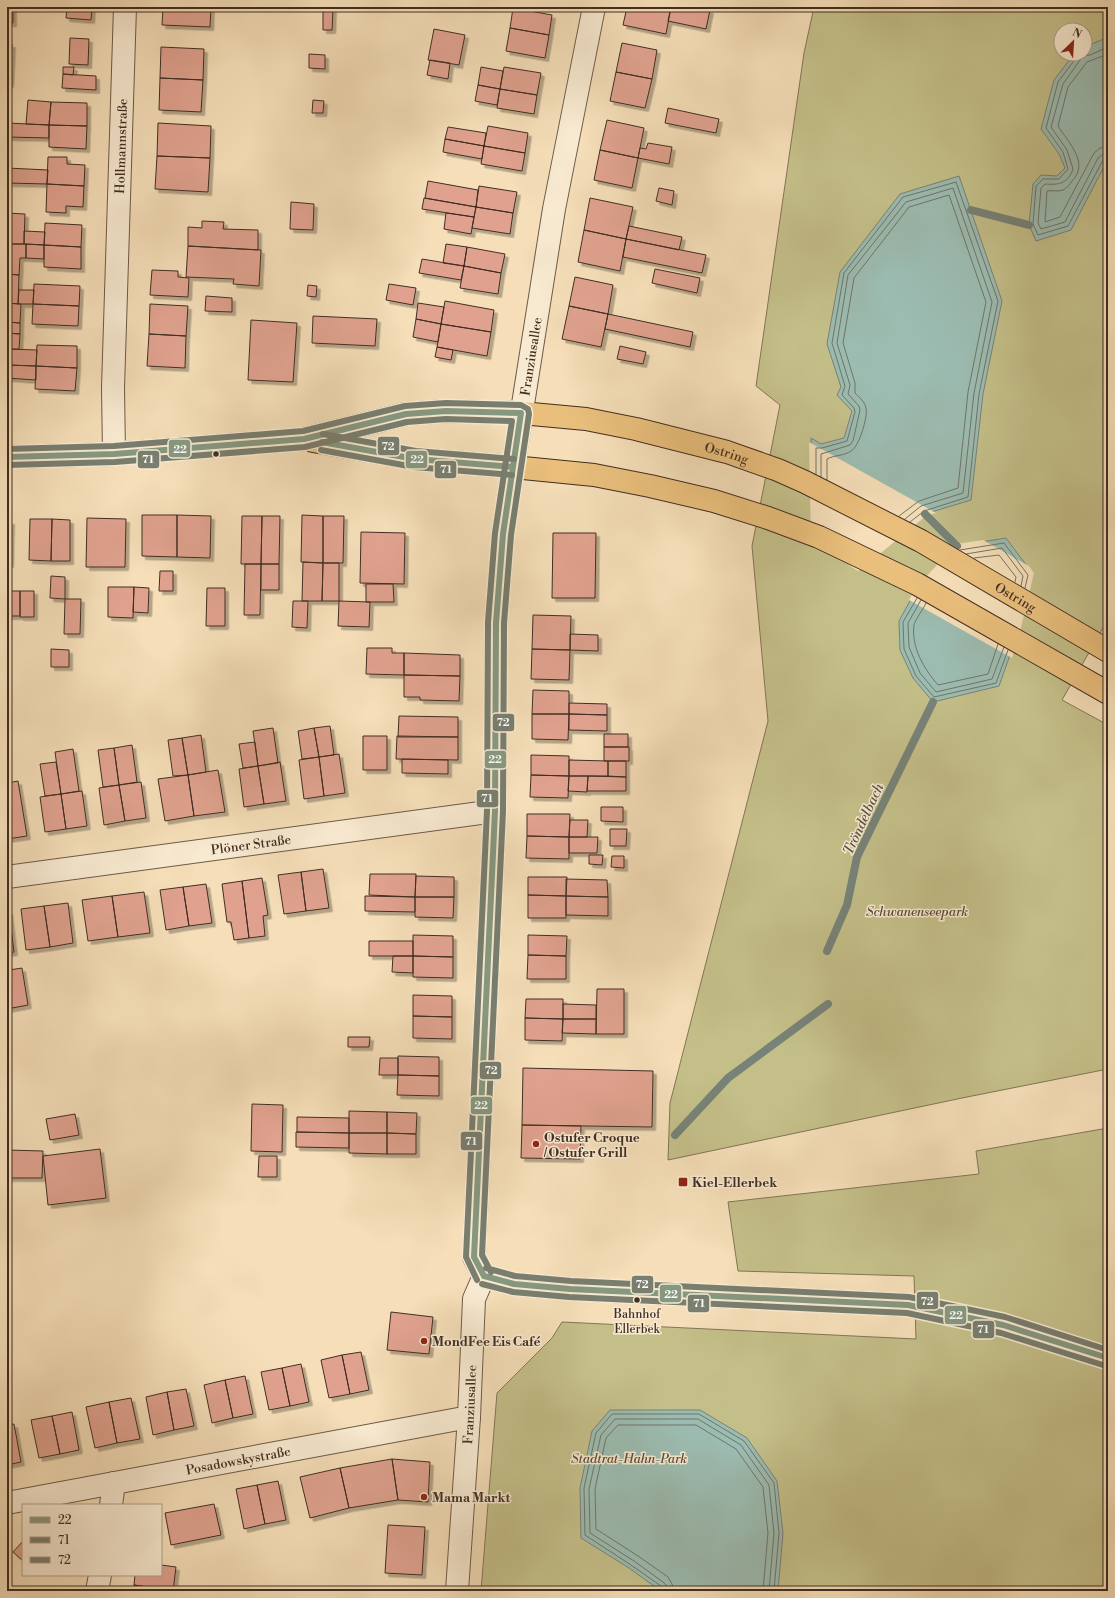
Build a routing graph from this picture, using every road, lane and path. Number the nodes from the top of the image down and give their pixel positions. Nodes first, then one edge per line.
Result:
1 (125, 7) edge
2 (594, 7) edge
3 (521, 413) junction
4 (304, 439) junction
5 (114, 454) junction
6 (7, 457) edge
7 (512, 467) junction
8 (1104, 649) edge
9 (1108, 693) edge
10 (495, 811) junction
11 (7, 877) edge
12 (484, 1276) junction
13 (1108, 1358) edge
14 (469, 1417) junction
15 (114, 1483) junction
16 (7, 1502) edge
17 (111, 1504) edge
18 (100, 1576) edge
19 (98, 1591) edge
20 (457, 1591) edge

1 - 5 street, Hollmannstraße
2 - 3 street, Franziusallee
3 - 4 main road, Ostring
3 - 7 street, Franziusallee
3 - 8 main road, Ostring
4 - 5 main road, Ostring
4 - 7 main road, Ostring
5 - 6 main road, Ostring
7 - 9 main road, Ostring
7 - 10 street, Franziusallee
10 - 11 street, Plöner Straße
10 - 12 street, Franziusallee
12 - 13 street
12 - 14 street, Franziusallee
14 - 15 street, Posadowskystraße
14 - 20 street, Franziusallee
15 - 16 street, Posadowskystraße
15 - 17 street
18 - 19 street

